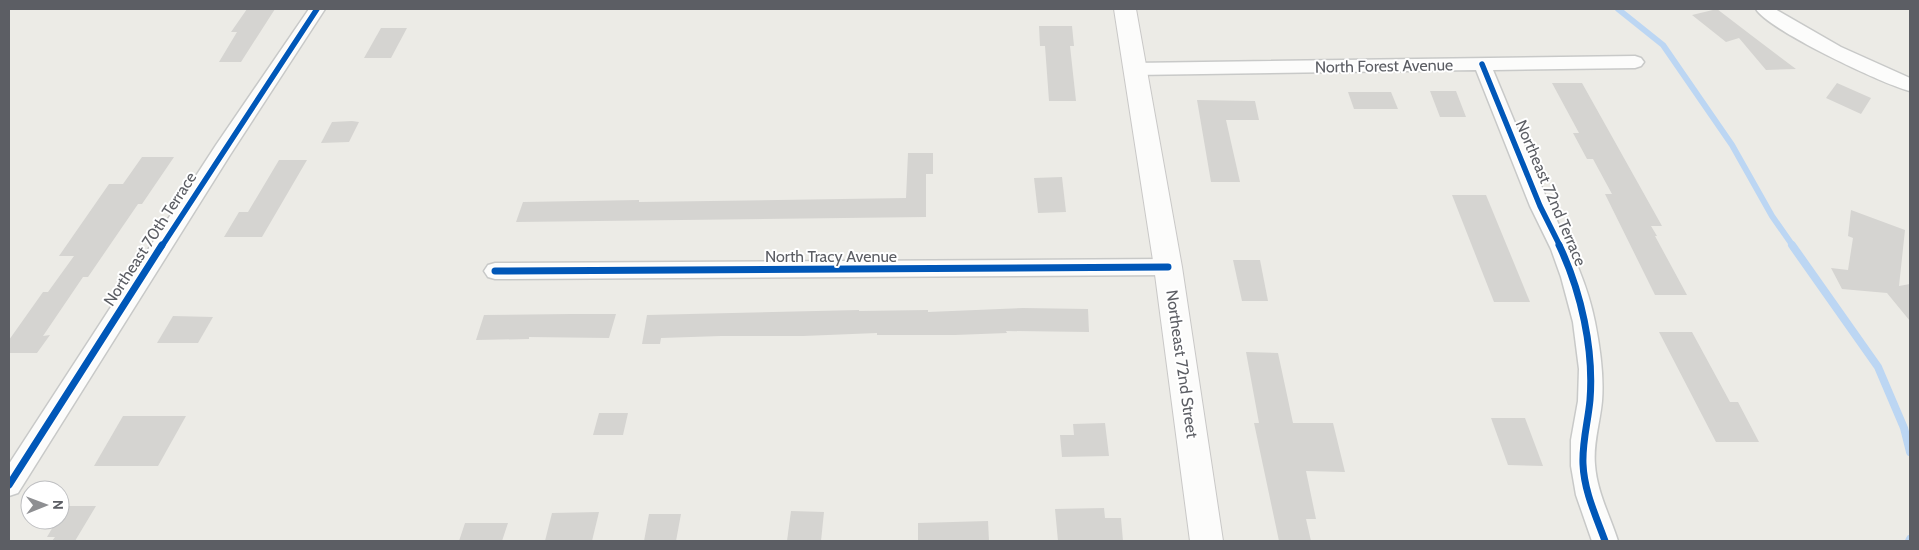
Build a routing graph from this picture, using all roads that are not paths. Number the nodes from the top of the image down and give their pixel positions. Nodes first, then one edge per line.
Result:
1 (317, 9) edge
2 (1125, 9) edge
3 (1764, 9) edge
4 (1635, 62) dead end
5 (1482, 64) junction
6 (1134, 69) junction
7 (1910, 85) edge
8 (1168, 268) junction
9 (495, 271) dead end
10 (9, 485) edge
11 (1207, 541) edge
12 (1605, 541) edge

1 - 10 street, Northeast 70th Terrace
2 - 6 main road, Northeast 72nd Street
3 - 7 street
4 - 5 street, North Forest Avenue
5 - 6 street, North Forest Avenue
5 - 12 street, Northeast 72nd Terrace
6 - 8 main road, Northeast 72nd Street
8 - 9 street, North Tracy Avenue
8 - 11 main road, Northeast 72nd Street

